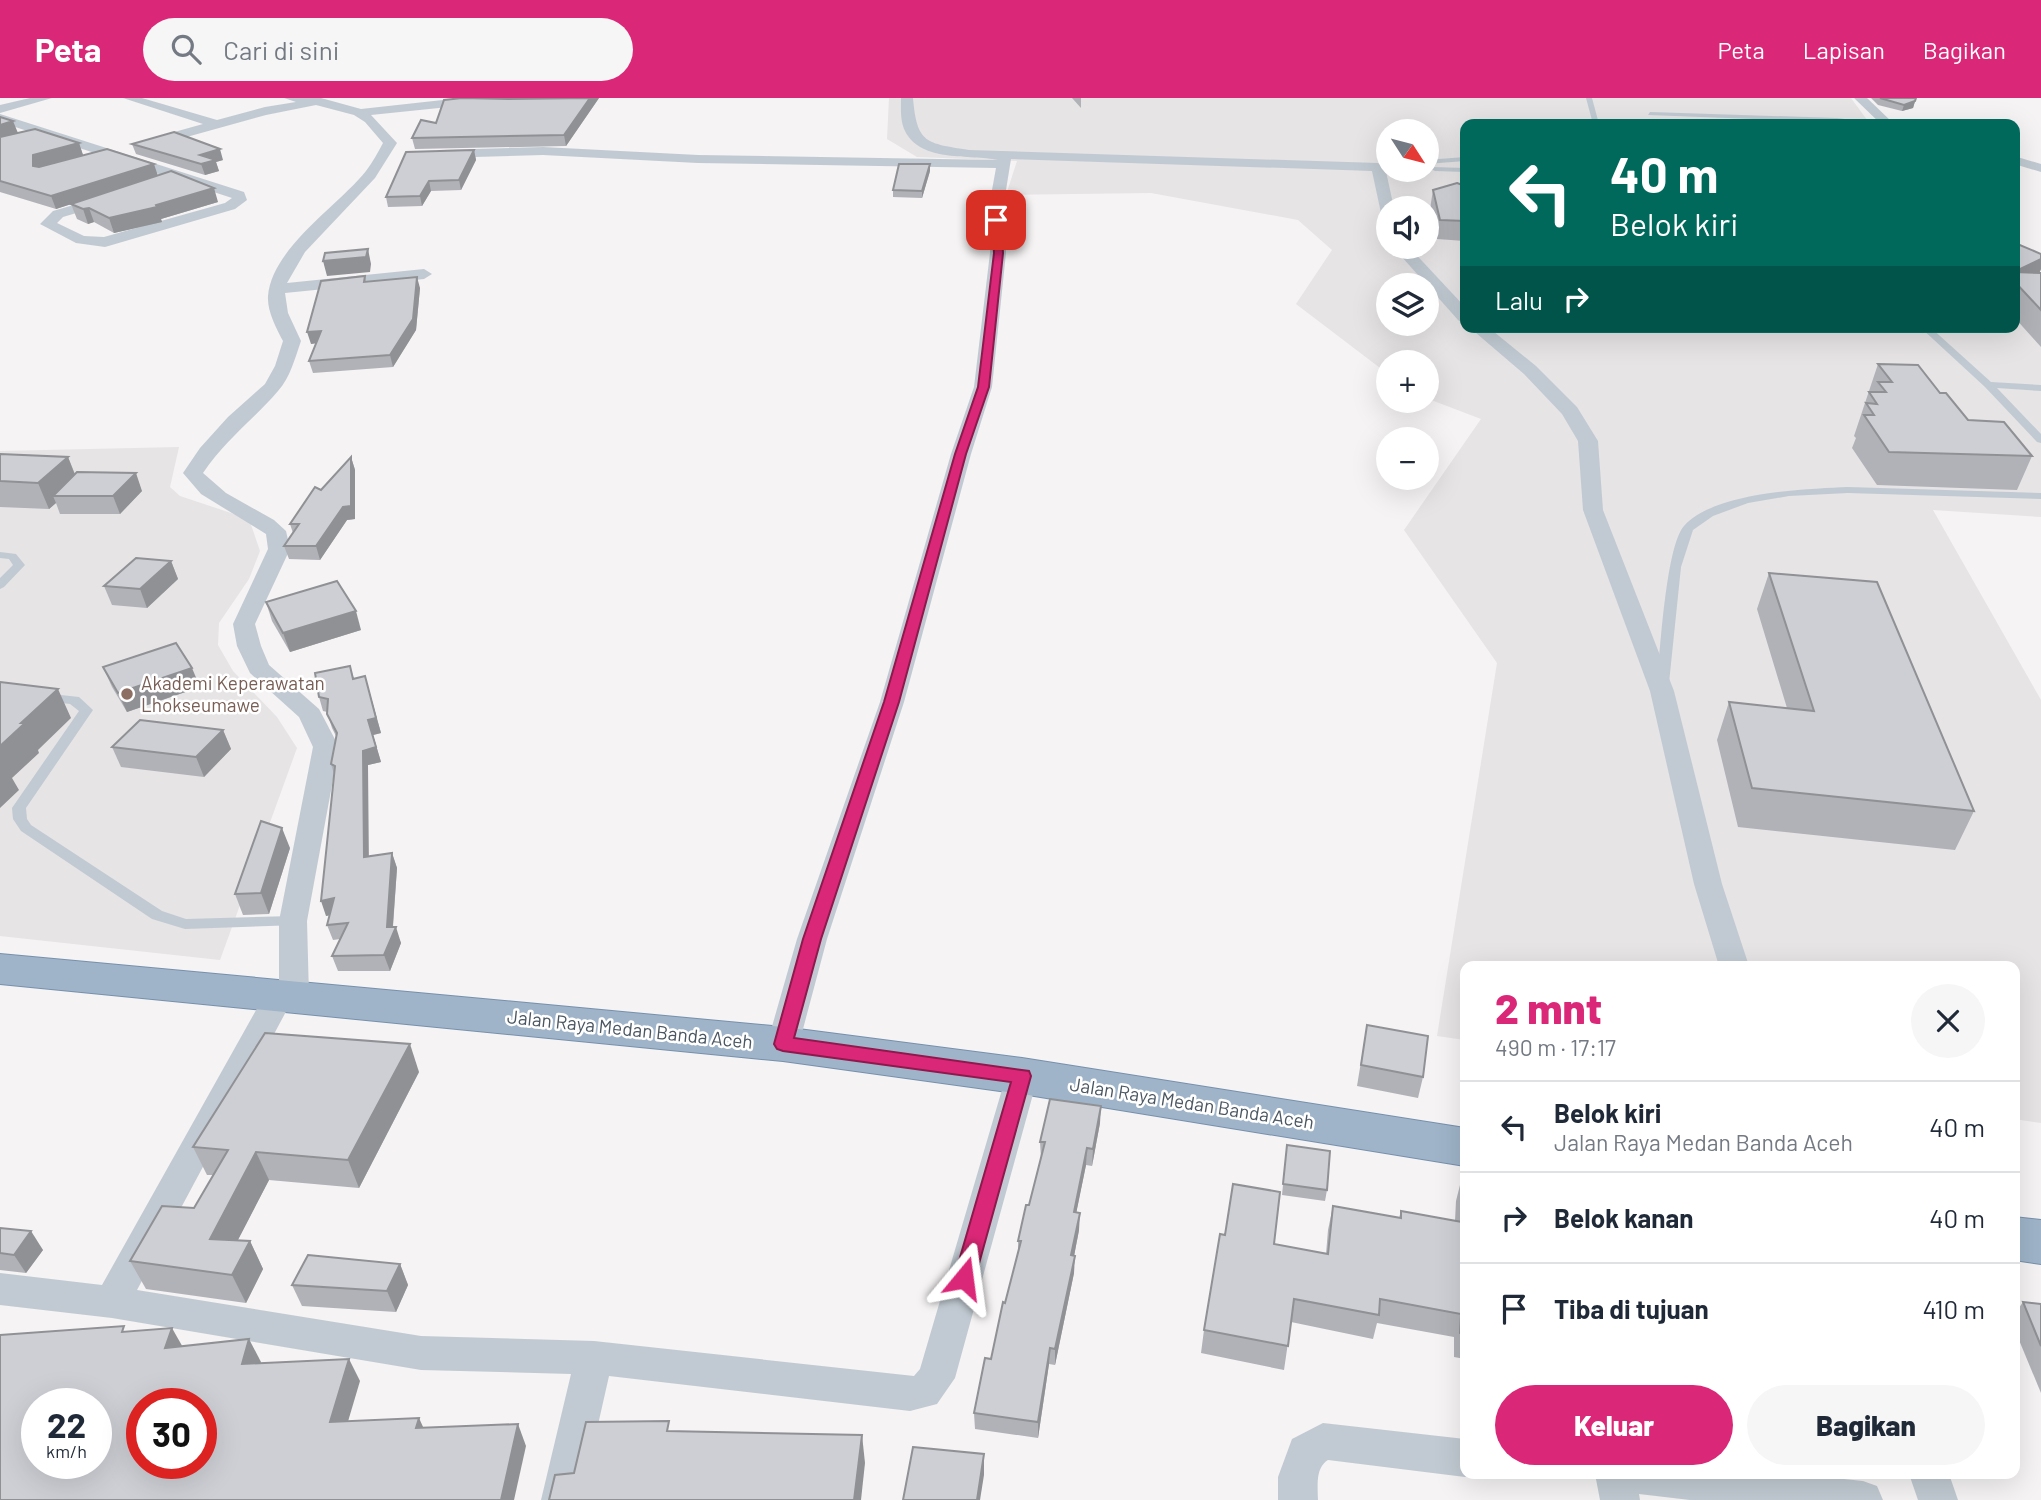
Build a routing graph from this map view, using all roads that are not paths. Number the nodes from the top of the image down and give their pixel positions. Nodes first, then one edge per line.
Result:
1 (46, 98) edge
2 (129, 98) edge
3 (290, 98) edge
4 (497, 98) edge
5 (907, 98) edge
6 (1590, 98) edge
7 (1860, 98) edge
8 (318, 102) junction
9 (0, 109) edge
10 (362, 112) junction
11 (1650, 114) dead end
12 (0, 118) edge
13 (1595, 119) edge
14 (1766, 119) edge
15 (1883, 119) edge
16 (215, 124) junction
17 (45, 132) junction
18 (22, 138) edge
19 (112, 154) junction
20 (423, 155) edge
21 (1460, 159) edge
22 (89, 160) edge
23 (1004, 160) junction
24 (1439, 161) edge
25 (2020, 162) edge
26 (1376, 166) edge
27 (2041, 168) edge
28 (1439, 169) edge
29 (1460, 170) edge
30 (184, 175) junction
31 (158, 183) edge
32 (121, 195) edge
33 (1412, 259) edge
34 (424, 274) dead end
35 (277, 289) junction
36 (1460, 312) edge
37 (1484, 333) edge
38 (1931, 333) edge
39 (1989, 385) junction
40 (2041, 388) edge
41 (2041, 440) edge
42 (2041, 496) edge
43 (0, 555) edge
44 (0, 585) edge
45 (1662, 691) junction
46 (24, 695) edge
47 (293, 921) junction
48 (1732, 961) edge
49 (0, 968) edge
50 (287, 995) junction
51 (783, 1044) junction
52 (1022, 1076) junction
53 (1460, 1146) edge
54 (2020, 1239) edge
55 (2041, 1242) edge
56 (0, 1289) edge
57 (111, 1302) junction
58 (594, 1358) junction
59 (1460, 1457) edge
60 (1616, 1479) edge
61 (1672, 1479) edge
62 (1931, 1479) edge
63 (561, 1500) edge
64 (1298, 1500) edge
65 (1620, 1500) edge
66 (1863, 1500) edge
67 (1938, 1500) edge

1 - 9 street
2 - 16 street
3 - 8 street
4 - 10 street
5 - 23 street
6 - 13 lane
7 - 15 street
8 - 10 street
8 - 16 street
10 - 35 street
11 - 14 lane
12 - 17 street
16 - 19 street
17 - 18 street
17 - 19 street
19 - 22 street
19 - 30 street
20 - 23 street
21 - 24 lane
23 - 26 street
23 - 51 street
25 - 27 street
28 - 29 lane
30 - 31 street
30 - 32 street
33 - 36 street
34 - 35 street
35 - 47 street
37 - 45 street
38 - 39 lane
39 - 40 lane
39 - 41 lane
42 - 45 lane
43 - 44 lane
45 - 48 street
46 - 47 lane
47 - 50 street
49 - 50 highway, Jalan Raya Medan Banda Aceh
50 - 51 highway, Jalan Raya Medan Banda Aceh
50 - 57 street
51 - 52 highway, Jalan Raya Medan Banda Aceh
52 - 53 highway, Jalan Raya Medan Banda Aceh
52 - 58 street
54 - 55 highway
56 - 57 street
57 - 58 street
58 - 63 street
59 - 64 street
60 - 65 street
61 - 66 street
62 - 67 street

